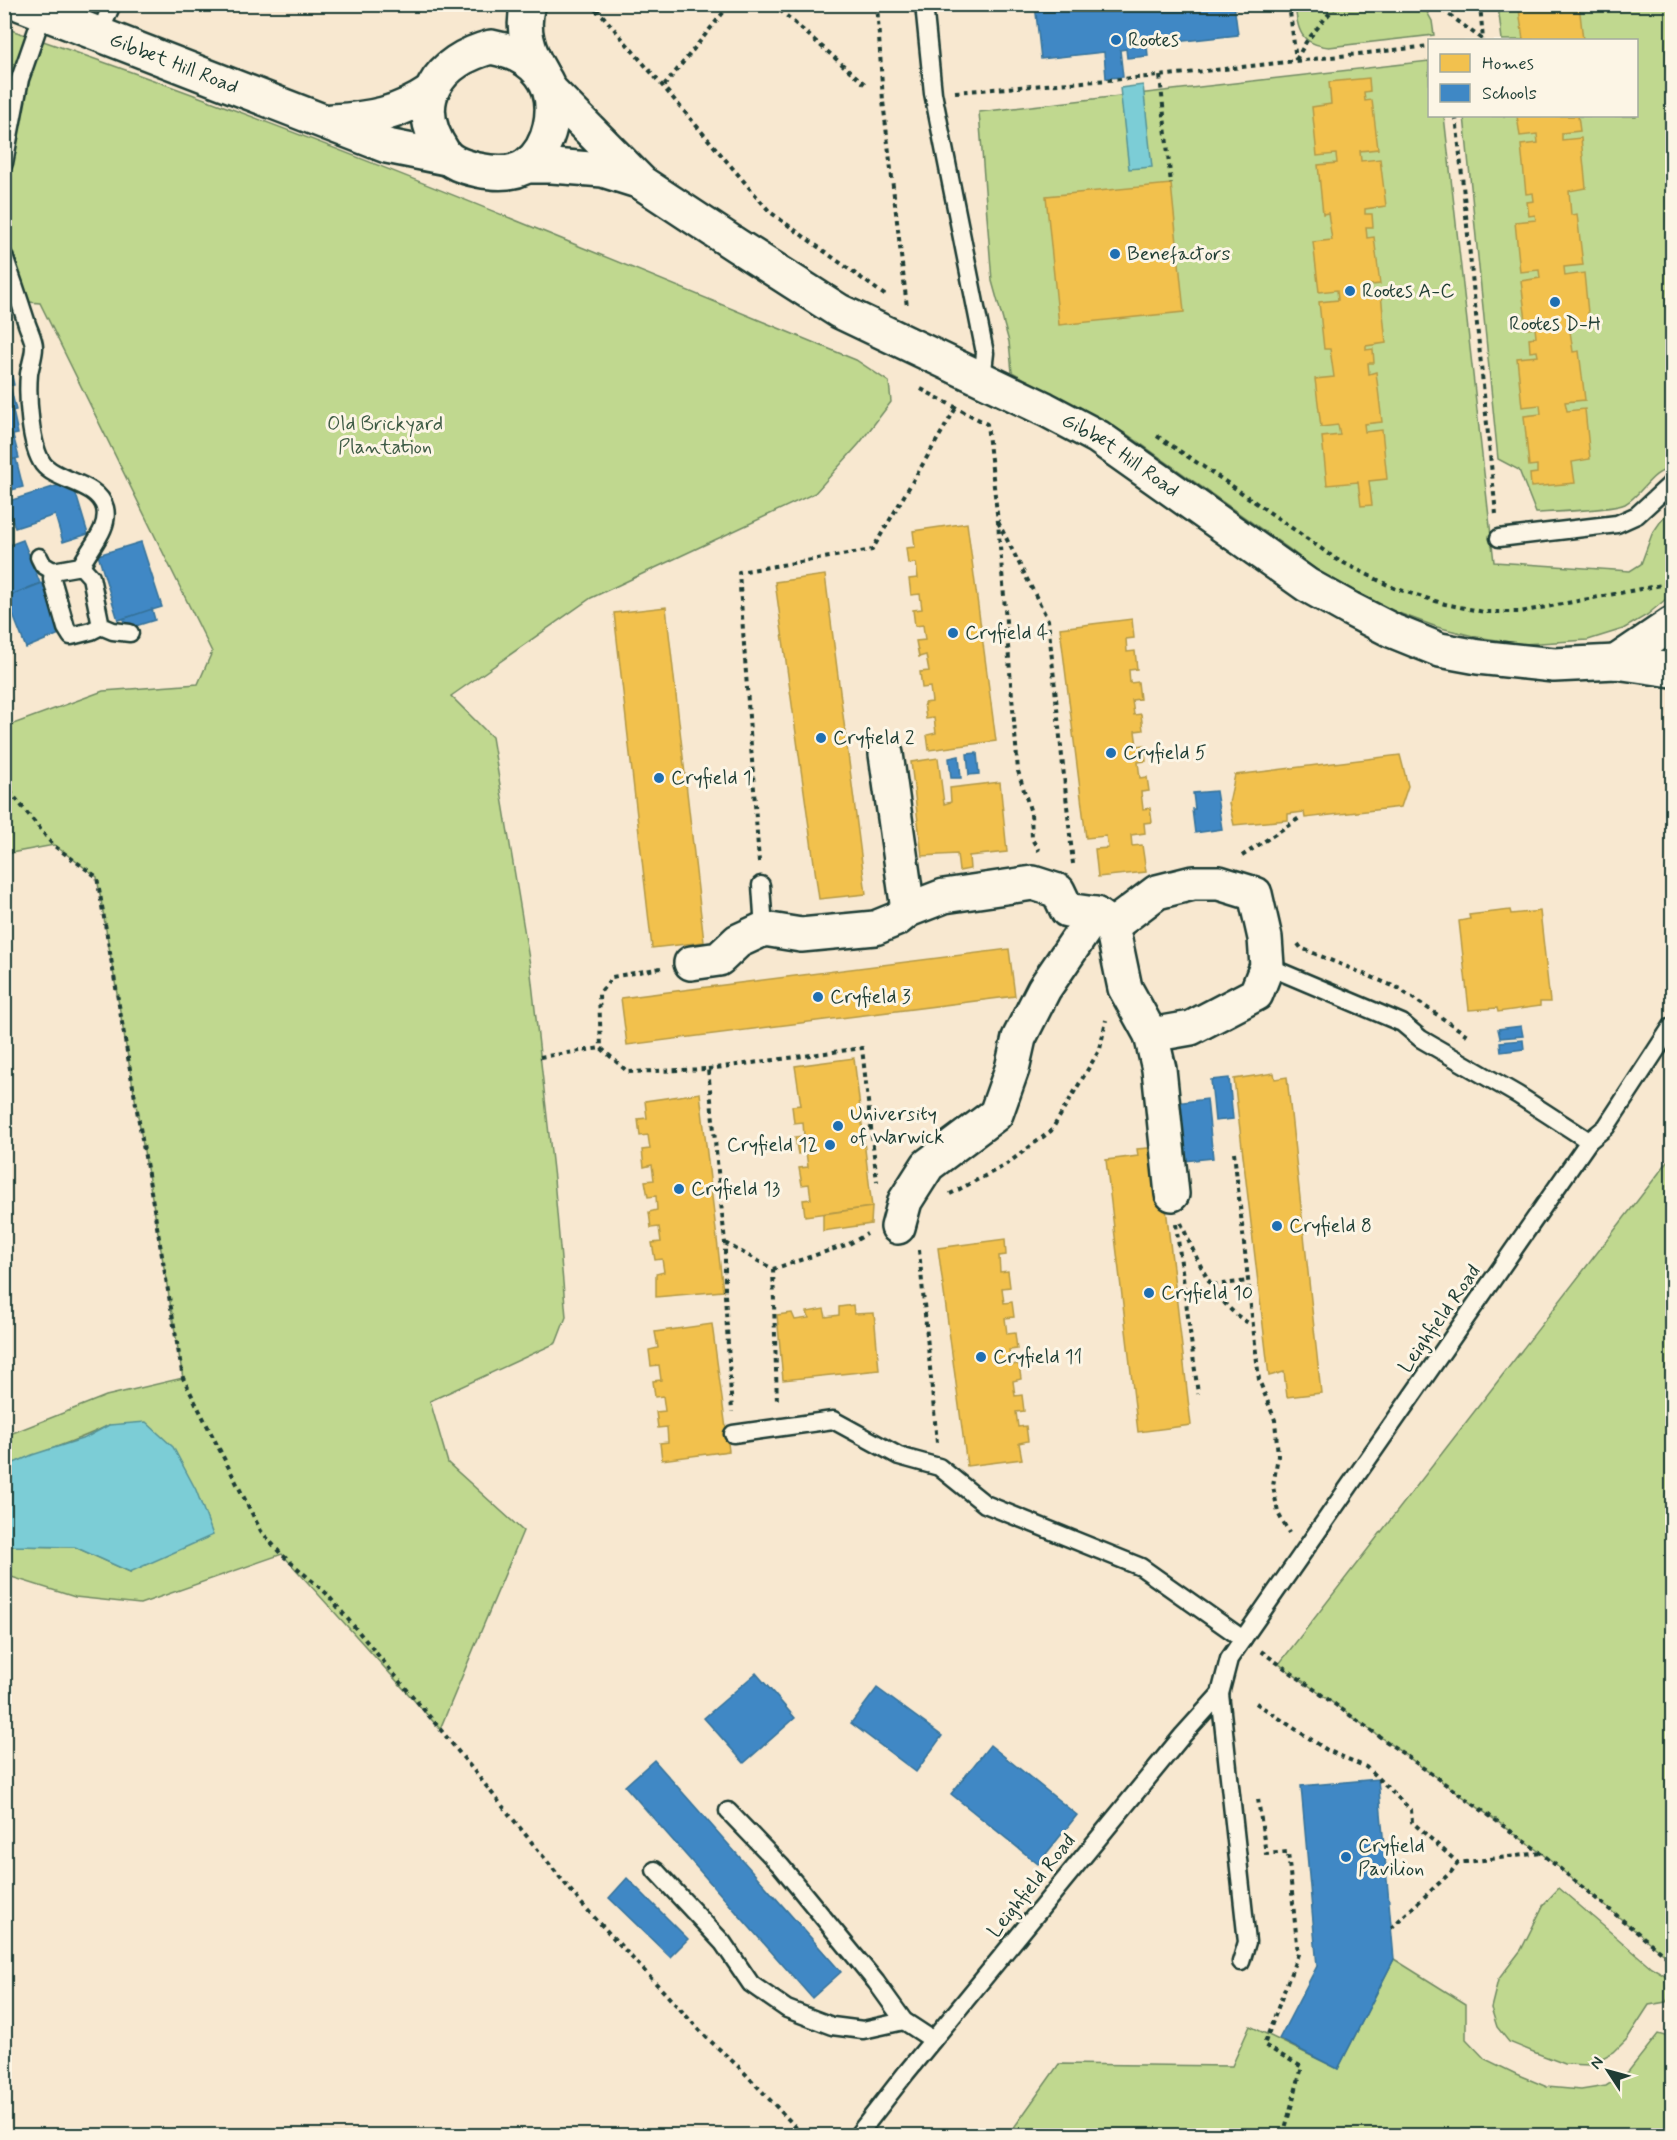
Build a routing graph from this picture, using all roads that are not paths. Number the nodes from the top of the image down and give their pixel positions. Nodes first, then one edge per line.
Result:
1 (112, 4) edge
2 (528, 4) edge
3 (924, 4) edge
4 (32, 9) edge
5 (99, 35) junction
6 (546, 82) junction
7 (431, 92) junction
8 (324, 122) junction
9 (447, 158) junction
10 (4, 163) edge
11 (526, 166) junction
12 (642, 183) junction
13 (4, 256) edge
14 (982, 380) junction
15 (1672, 483) edge
16 (1498, 538) road end
17 (39, 557) dead end
18 (81, 566) junction
19 (53, 571) junction
20 (1672, 624) edge
21 (101, 626) junction
22 (130, 633) dead end
23 (1616, 662) junction
24 (1672, 670) edge
25 (886, 754) dead end
26 (761, 885) road end
27 (908, 910) junction
28 (1104, 920) junction
29 (764, 929) junction
30 (691, 963) road end
31 (1267, 966) junction
32 (1672, 1026) edge
33 (1151, 1035) junction
34 (1589, 1141) junction
35 (1173, 1200) road end
36 (908, 1231) road end
37 (733, 1434) road end
38 (1243, 1639) junction
39 (1220, 1694) junction
40 (728, 1811) dead end
41 (655, 1870) dead end
42 (1241, 1962) dead end
43 (904, 2021) junction
44 (933, 2040) junction
45 (857, 2136) edge

1 - 5 lane
2 - 6 street
3 - 14 lane
4 - 5 street, Gibbet Hill Road
4 - 10 lane
5 - 8 street, Gibbet Hill Road
6 - 7 street
6 - 11 street
6 - 12 street, Gibbet Hill Road
7 - 8 street, Gibbet Hill Road
7 - 9 street
8 - 9 street, Gibbet Hill Road
9 - 11 street
11 - 12 street, Gibbet Hill Road
12 - 14 street, Gibbet Hill Road
13 - 18 lane
14 - 23 street, Gibbet Hill Road
15 - 16 lane
17 - 19 lane
18 - 19 lane
18 - 21 lane
19 - 21 lane
20 - 23 street
21 - 22 lane
23 - 24 street, Gibbet Hill Road
25 - 27 street
26 - 29 lane
27 - 28 street
27 - 29 street
28 - 31 street
28 - 33 street
28 - 36 street
29 - 30 street
31 - 33 street
31 - 34 lane
32 - 34 lane, Leighfield Road
33 - 35 street
34 - 38 lane, Leighfield Road
37 - 38 lane
38 - 39 lane, Leighfield Road
39 - 42 lane
39 - 44 lane, Leighfield Road
40 - 43 lane
41 - 43 lane
43 - 44 lane
44 - 45 lane, Leighfield Road

